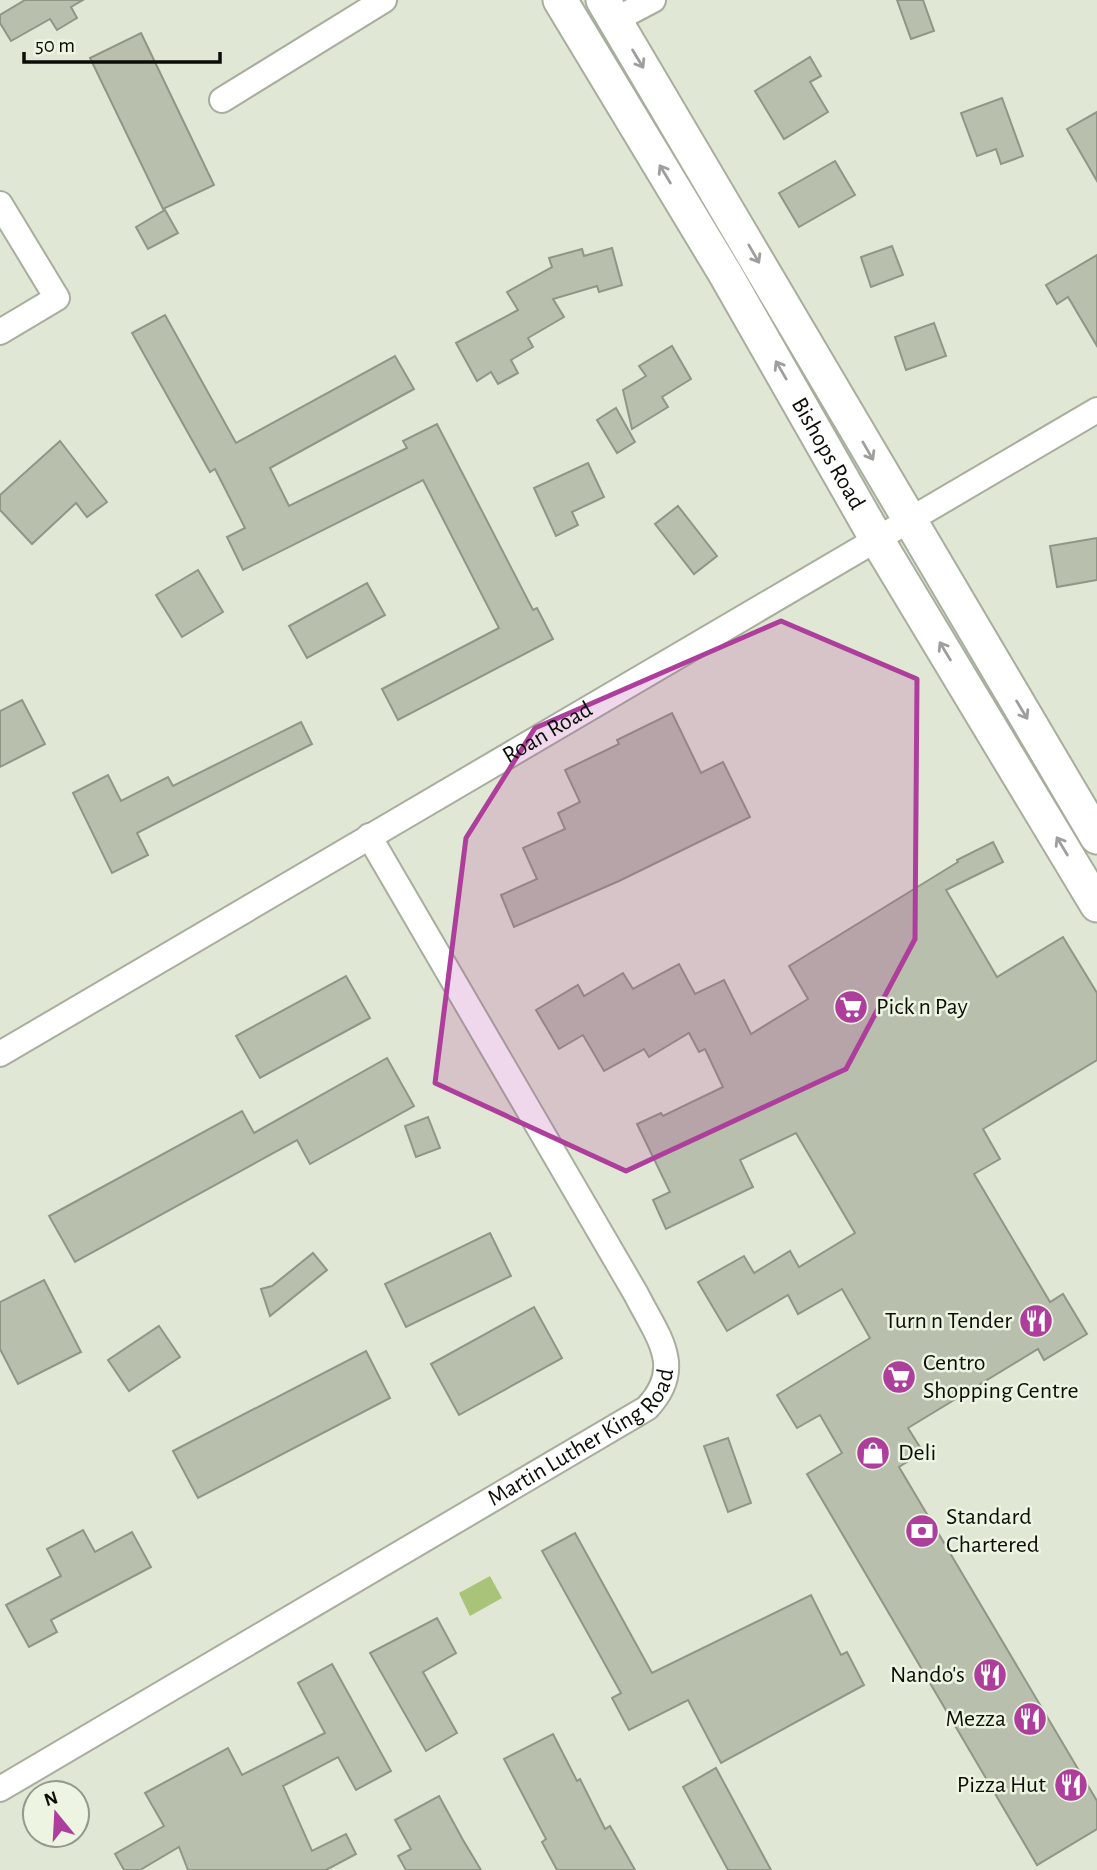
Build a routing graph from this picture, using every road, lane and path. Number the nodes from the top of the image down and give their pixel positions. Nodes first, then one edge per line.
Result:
1 (384, 0) edge
2 (560, 0) edge
3 (653, 0) edge
4 (609, 10) edge
5 (222, 100) dead end
6 (0, 204) edge
7 (0, 332) edge
8 (1097, 410) edge
9 (908, 519) junction
10 (876, 538) junction
11 (369, 836) junction
12 (1097, 837) edge
13 (1097, 905) edge
14 (0, 1054) edge
15 (0, 1789) edge

1 - 5 street
10 -> 2 main road, Bishops Road
3 - 4 street
4 -> 9 main road, Bishops Road
6 - 7 street
8 - 9 street, Roan Road
9 - 10 street, Roan Road
9 -> 12 main road, Bishops Road
10 - 11 street, Roan Road
13 -> 10 main road, Bishops Road
11 - 14 street, Roan Road
11 - 15 street, Martin Luther King Road

